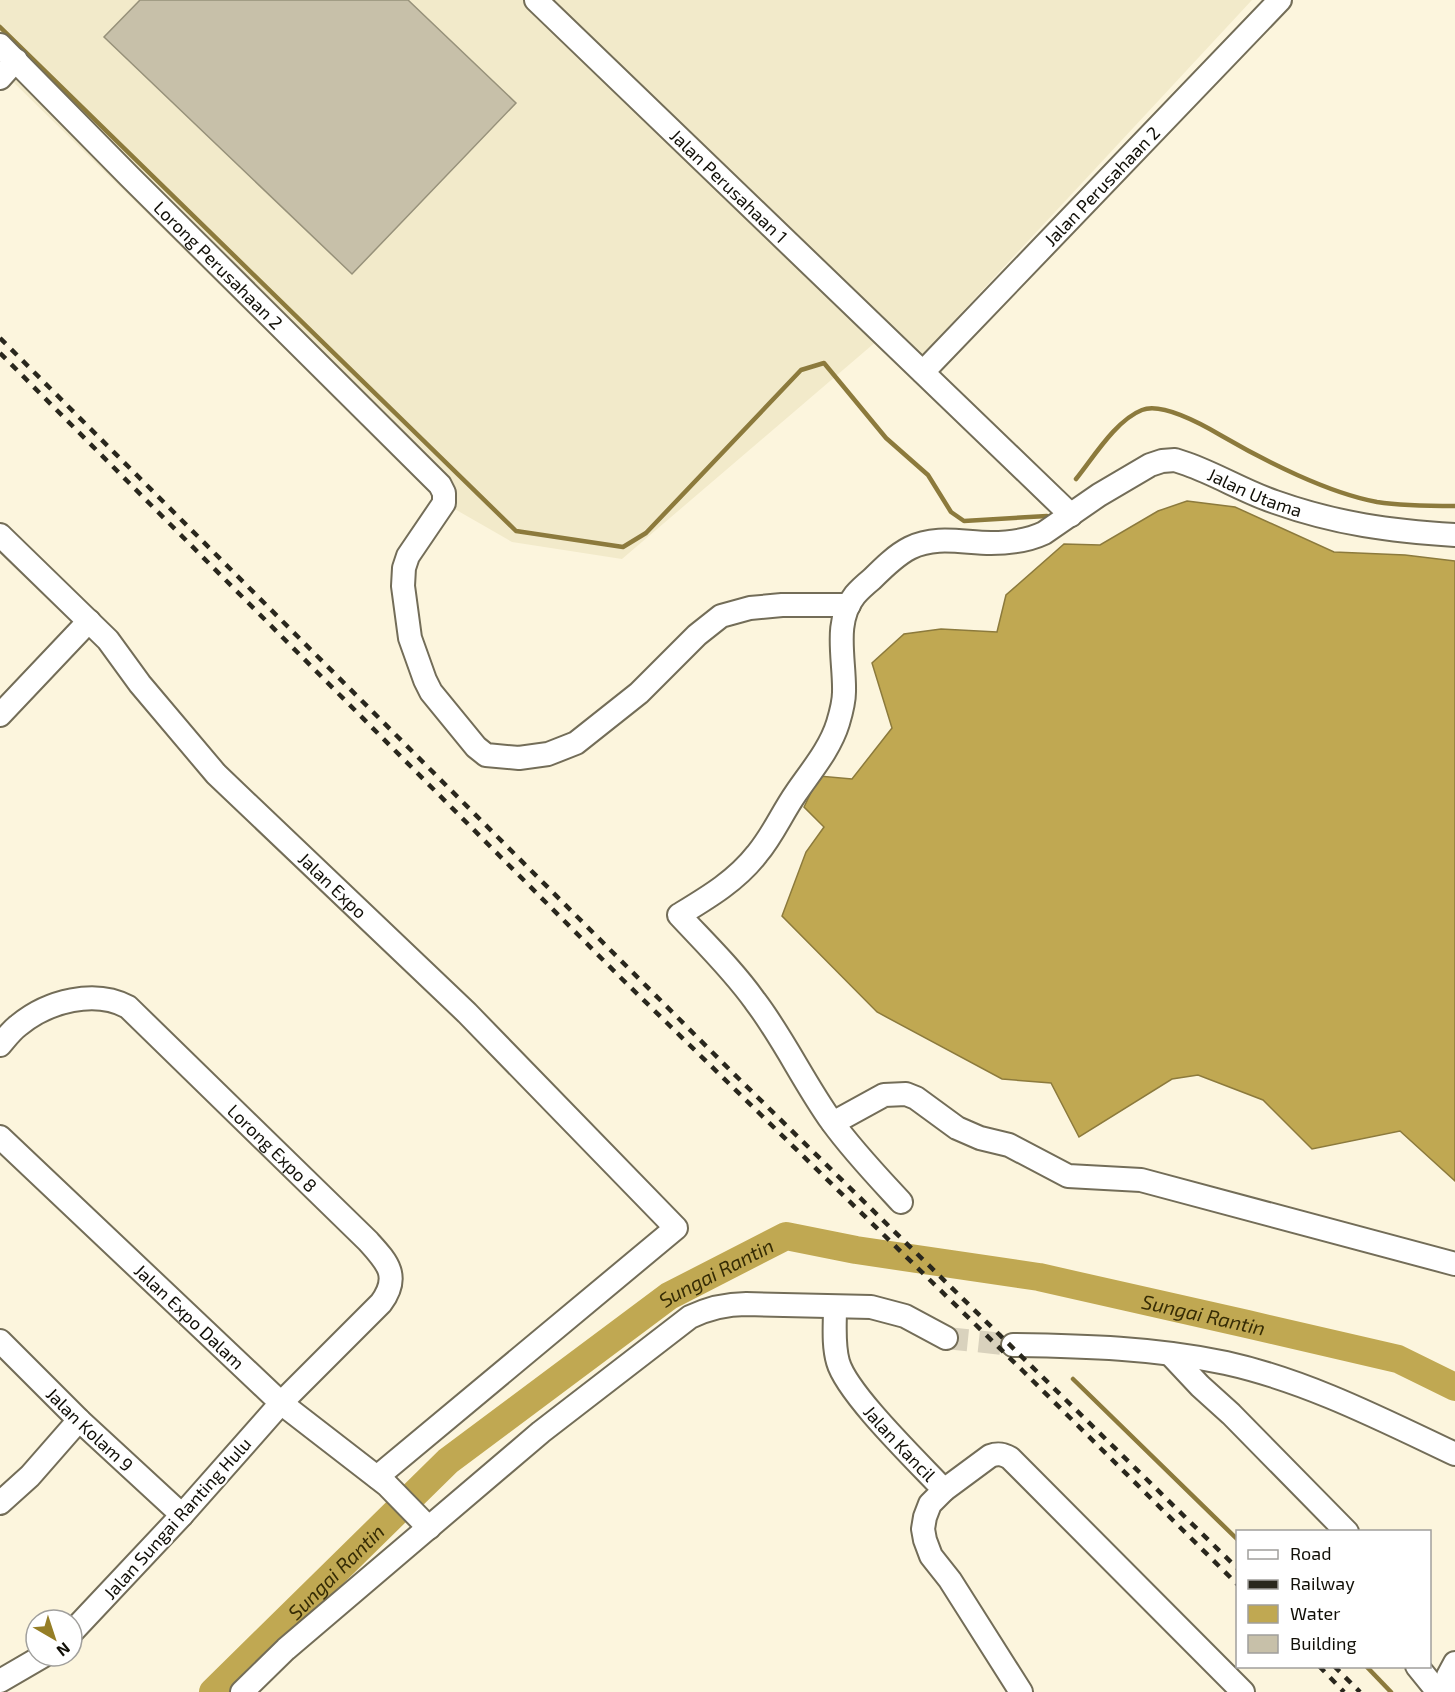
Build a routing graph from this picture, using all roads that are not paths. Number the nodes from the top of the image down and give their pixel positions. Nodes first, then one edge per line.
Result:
1 (536, 0) edge
2 (1280, 0) edge
3 (8, 52) edge
4 (0, 78) edge
5 (923, 372) junction
6 (1071, 515) junction
7 (1455, 534) edge
8 (0, 535) edge
9 (849, 605) junction
10 (89, 621) junction
11 (0, 715) edge
12 (0, 1045) edge
13 (833, 1124) junction
14 (0, 1137) edge
15 (901, 1202) dead end
16 (1455, 1264) edge
17 (835, 1307) junction
18 (946, 1338) tunnel mouth
19 (0, 1341) edge
20 (1013, 1345) tunnel mouth
21 (1170, 1354) junction
22 (281, 1403) junction
23 (79, 1420) junction
24 (1455, 1454) edge
25 (382, 1481) junction
26 (944, 1490) junction
27 (0, 1503) edge
28 (182, 1515) junction
29 (423, 1522) junction
30 (1345, 1530) edge
31 (84, 1619) edge
32 (1455, 1663) edge
33 (24, 1667) edge
34 (1419, 1668) edge
35 (0, 1681) edge
36 (242, 1692) edge
37 (1021, 1692) edge
38 (1243, 1692) edge
39 (1438, 1692) edge
40 (1447, 1692) edge

1 - 5 street, Jalan Perusahaan 1
2 - 5 street, Jalan Perusahaan 2
3 - 4 street
3 - 9 street, Lorong Perusahaan 2
5 - 6 street, Jalan Perusahaan 1
6 - 7 street, Jalan Utama
6 - 9 street, Jalan Utama
8 - 10 street, Jalan Expo
9 - 13 street
10 - 11 street
10 - 25 street, Jalan Expo
12 - 22 street, Lorong Expo 8
13 - 15 street
13 - 16 street
14 - 22 street, Jalan Expo Dalam
17 - 18 street
17 - 26 street, Jalan Kancil
17 - 29 street
19 - 23 street, Jalan Kolam 9
20 - 21 street
21 - 24 street
21 - 30 street
22 - 25 street, Jalan Expo Dalam
22 - 28 street, Jalan Sungai Ranting Hulu
23 - 27 street
23 - 28 street, Jalan Kolam 9
25 - 29 street, Jalan Expo Dalam
26 - 37 street, Jalan Kancil
26 - 38 street
28 - 31 street, Jalan Sungai Ranting Hulu
29 - 36 street
32 - 40 street
33 - 35 street
34 - 39 street

